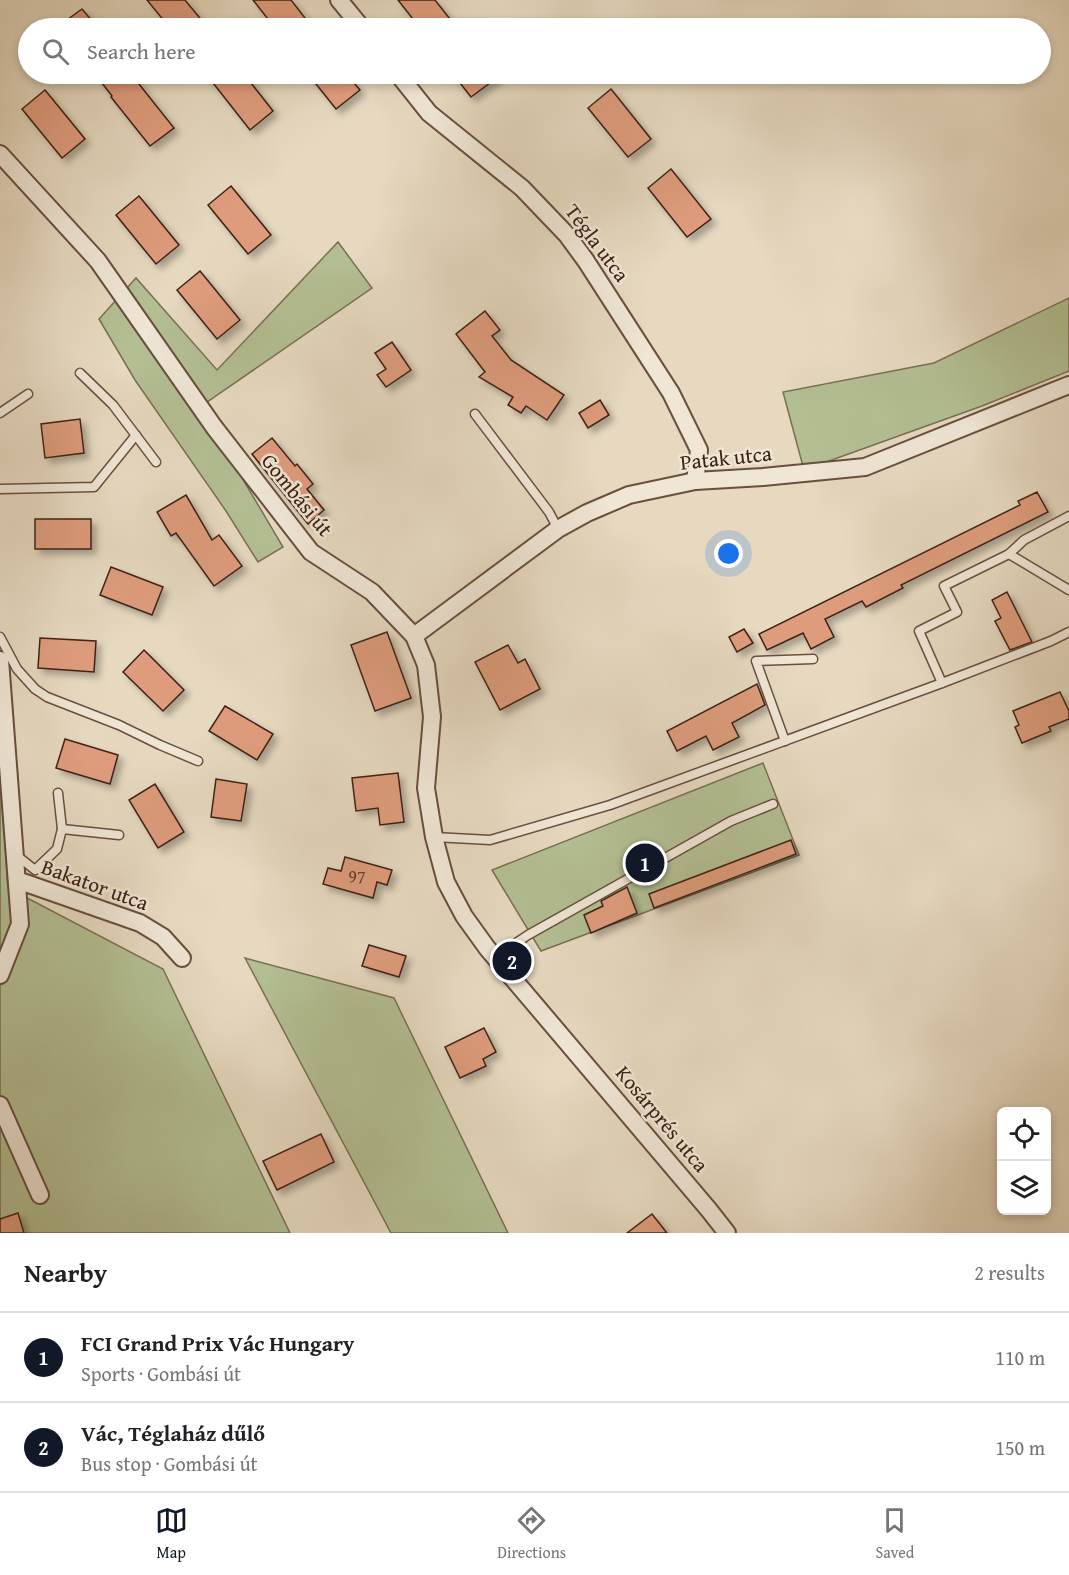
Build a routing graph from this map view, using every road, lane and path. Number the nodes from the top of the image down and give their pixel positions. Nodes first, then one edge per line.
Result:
1 (339, 0) edge
2 (354, 18) edge
3 (406, 84) edge
4 (0, 154) edge
5 (80, 373) dead end
6 (1069, 385) edge
7 (28, 394) dead end
8 (0, 413) edge
9 (475, 414) dead end
10 (136, 435) junction
11 (156, 462) dead end
12 (695, 481) junction
13 (0, 489) edge
14 (1069, 516) edge
15 (558, 529) junction
16 (1009, 554) junction
17 (1069, 590) edge
18 (1069, 632) edge
19 (414, 636) junction
20 (0, 637) edge
21 (813, 658) dead end
22 (0, 660) edge
23 (942, 683) junction
24 (785, 741) junction
25 (198, 761) dead end
26 (58, 793) dead end
27 (773, 804) dead end
28 (62, 829) junction
29 (119, 835) dead end
30 (434, 837) junction
31 (15, 854) junction
32 (17, 880) junction
33 (495, 957) junction
34 (182, 958) dead end
35 (0, 975) edge
36 (562, 1035) joint
37 (0, 1105) edge
38 (40, 1195) dead end
39 (727, 1233) edge

1 - 2 street
3 - 12 street, Tégla utca
4 - 19 street, Gombási út
5 - 10 lane
6 - 12 street, Patak utca
7 - 8 lane
9 - 15 lane
10 - 11 lane
10 - 13 lane
12 - 15 street, Patak utca
14 - 16 lane
15 - 19 street, Patak utca
16 - 17 lane
16 - 23 lane
18 - 23 lane
19 - 30 street, Gombási út
20 - 25 lane
21 - 24 lane
22 - 31 street
23 - 24 lane
24 - 30 lane
26 - 28 lane
27 - 33 lane
28 - 29 lane
28 - 31 lane
30 - 33 street, Gombási út
31 - 32 street
32 - 34 street, Bakator utca
32 - 35 street
33 - 36 street, Gombási út
36 - 39 street, Kosárprés utca
37 - 38 street

